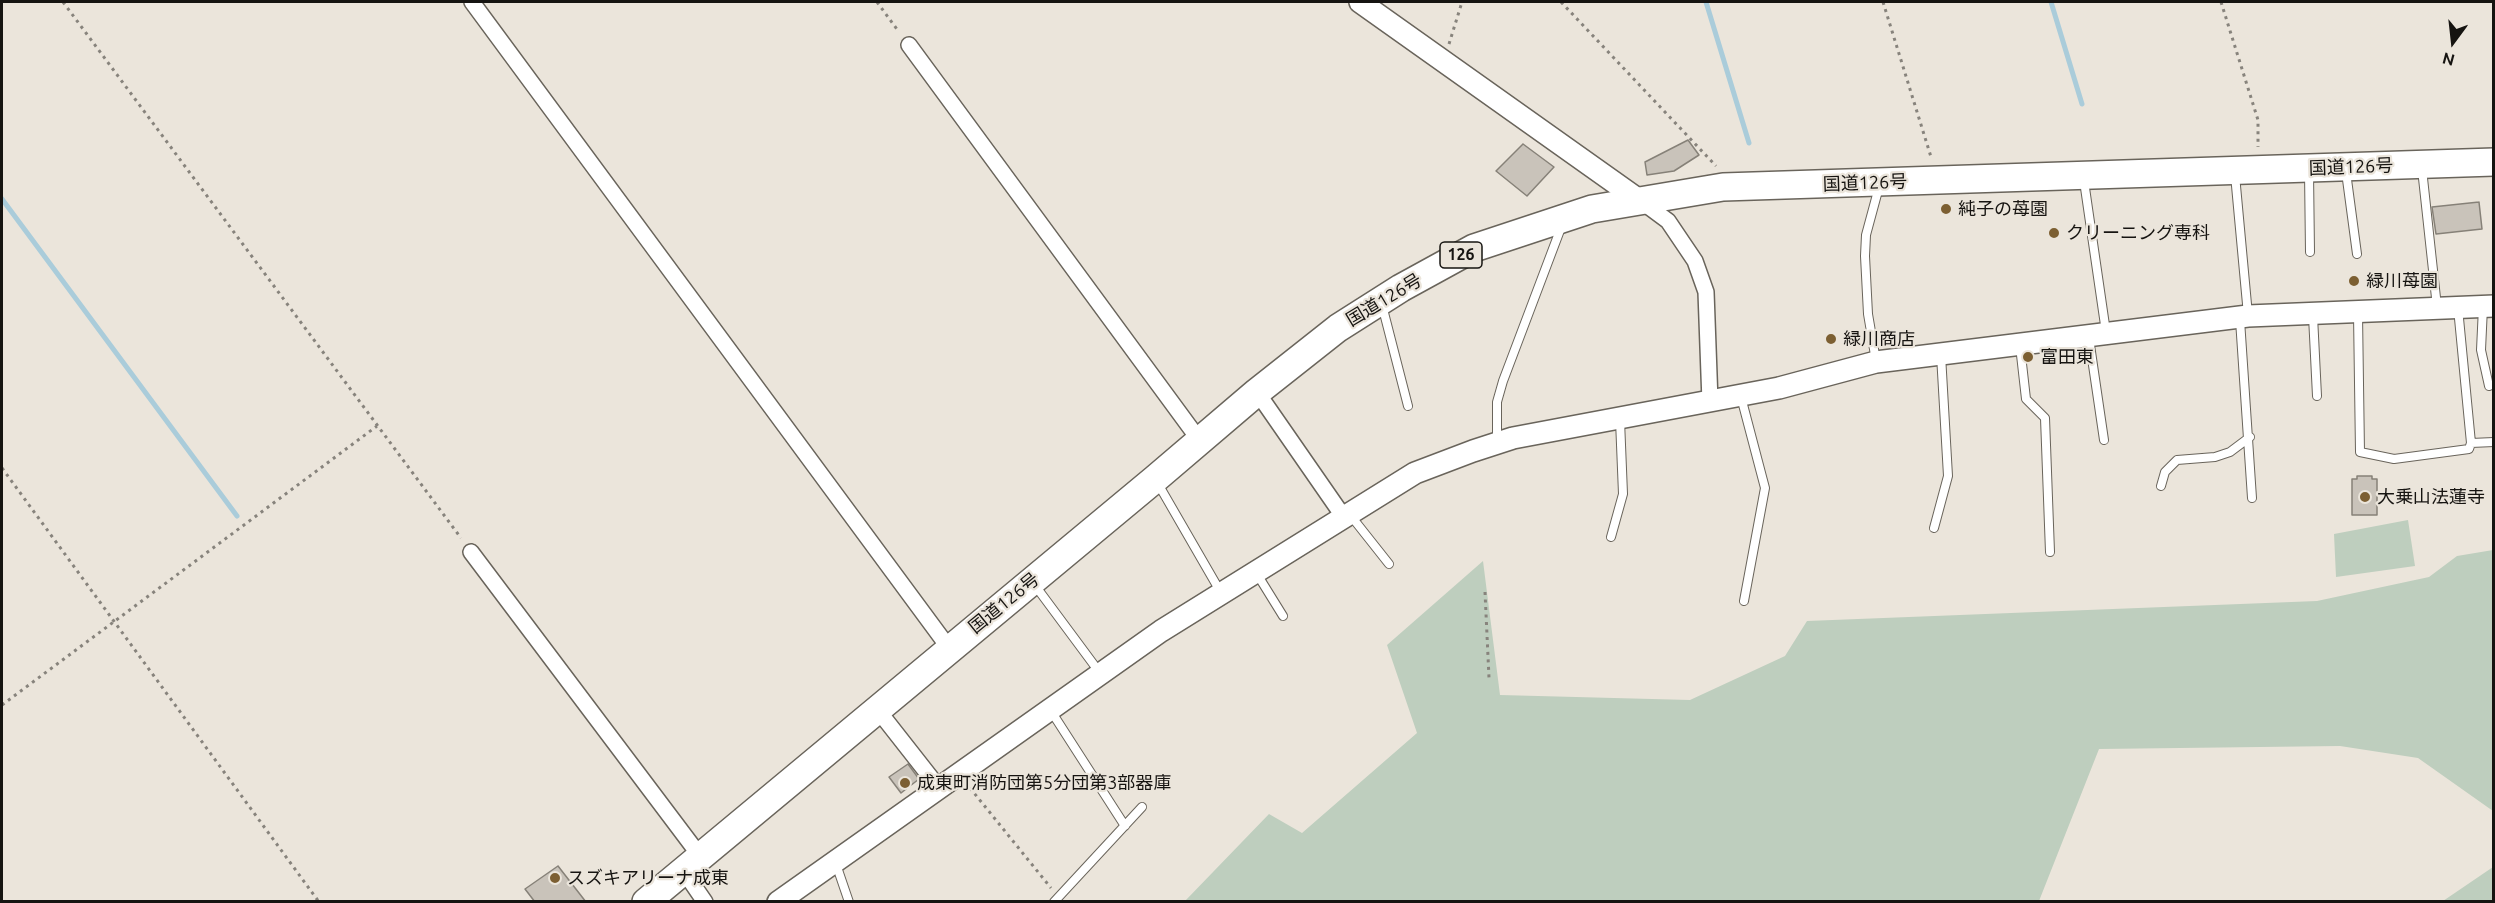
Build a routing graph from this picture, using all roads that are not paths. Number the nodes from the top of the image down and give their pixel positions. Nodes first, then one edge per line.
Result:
1 (472, 2) edge
2 (1360, 2) edge
3 (909, 45) road end
4 (2493, 162) edge
5 (2421, 164) junction
6 (2346, 167) junction
7 (2309, 168) junction
8 (2246, 170) junction
9 (2084, 176) junction
10 (1881, 182) junction
11 (1639, 200) junction
12 (1566, 216) junction
13 (2310, 252) dead end
14 (2357, 254) dead end
15 (1381, 300) junction
16 (2488, 306) edge
17 (2447, 307) junction
18 (2313, 313) junction
19 (2358, 313) junction
20 (2244, 317) junction
21 (2098, 335) junction
22 (2019, 344) junction
23 (1941, 354) junction
24 (1876, 362) junction
25 (2489, 386) dead end
26 (1257, 392) junction
27 (1741, 396) junction
28 (2318, 396) dead end
29 (1710, 402) junction
30 (1408, 406) dead end
31 (1620, 419) junction
32 (2250, 437) junction
33 (2104, 440) dead end
34 (1200, 441) junction
35 (2493, 442) edge
36 (1497, 443) junction
37 (2471, 443) junction
38 (1155, 479) junction
39 (2161, 486) dead end
40 (2252, 498) dead end
41 (1346, 514) junction
42 (1934, 528) dead end
43 (1611, 537) dead end
44 (471, 552) road end
45 (2050, 552) dead end
46 (1389, 564) dead end
47 (1254, 571) junction
48 (1032, 581) junction
49 (1221, 592) junction
50 (1744, 601) dead end
51 (1283, 616) dead end
52 (948, 648) junction
53 (1101, 675) junction
54 (877, 709) junction
55 (1050, 710) junction
56 (939, 788) junction
57 (1142, 807) dead end
58 (1125, 826) junction
59 (835, 859) junction
60 (692, 863) junction
61 (1056, 899) edge
62 (646, 902) edge
63 (705, 902) edge
64 (778, 902) edge
65 (849, 902) edge

1 - 52 street
2 - 11 street
3 - 34 street
4 - 5 highway, 国道126号 / 126
5 - 6 highway, 国道126号 / 126
5 - 17 lane
6 - 7 highway, 国道126号 / 126
6 - 14 lane
7 - 8 highway, 国道126号 / 126
7 - 13 lane
8 - 9 highway, 国道126号 / 126
8 - 20 lane
9 - 10 highway, 国道126号 / 126
9 - 21 lane
10 - 11 highway, 国道126号 / 126
10 - 24 lane
11 - 12 highway, 国道126号 / 126
11 - 29 street
12 - 15 highway, 国道126号 / 126
12 - 36 lane
15 - 26 highway, 国道126号 / 126
15 - 30 lane
16 - 17 street
16 - 25 lane
17 - 19 street
17 - 37 lane
18 - 19 street
18 - 20 street
18 - 28 lane
19 - 37 lane
20 - 21 street
20 - 32 lane
21 - 22 street
21 - 33 lane
22 - 23 street
22 - 45 lane
23 - 24 street
23 - 42 lane
24 - 27 street
26 - 34 highway, 国道126号 / 126
26 - 41 street
27 - 29 street
27 - 50 lane
29 - 31 street
31 - 36 street
31 - 43 lane
32 - 39 lane
32 - 40 lane
34 - 38 highway, 国道126号 / 126
35 - 37 lane
36 - 41 street
38 - 48 highway, 国道126号 / 126
38 - 49 lane
41 - 46 lane
41 - 47 street
44 - 60 street
47 - 49 street
47 - 51 lane
48 - 52 highway, 国道126号 / 126
48 - 53 lane
49 - 53 street
52 - 54 highway, 国道126号 / 126
53 - 55 street
54 - 56 street
54 - 60 highway, 国道126号 / 126
55 - 56 street
55 - 58 lane
56 - 59 street
57 - 58 lane
58 - 61 lane
59 - 64 street
59 - 65 lane
60 - 62 highway, 国道126号 / 126
60 - 63 street

